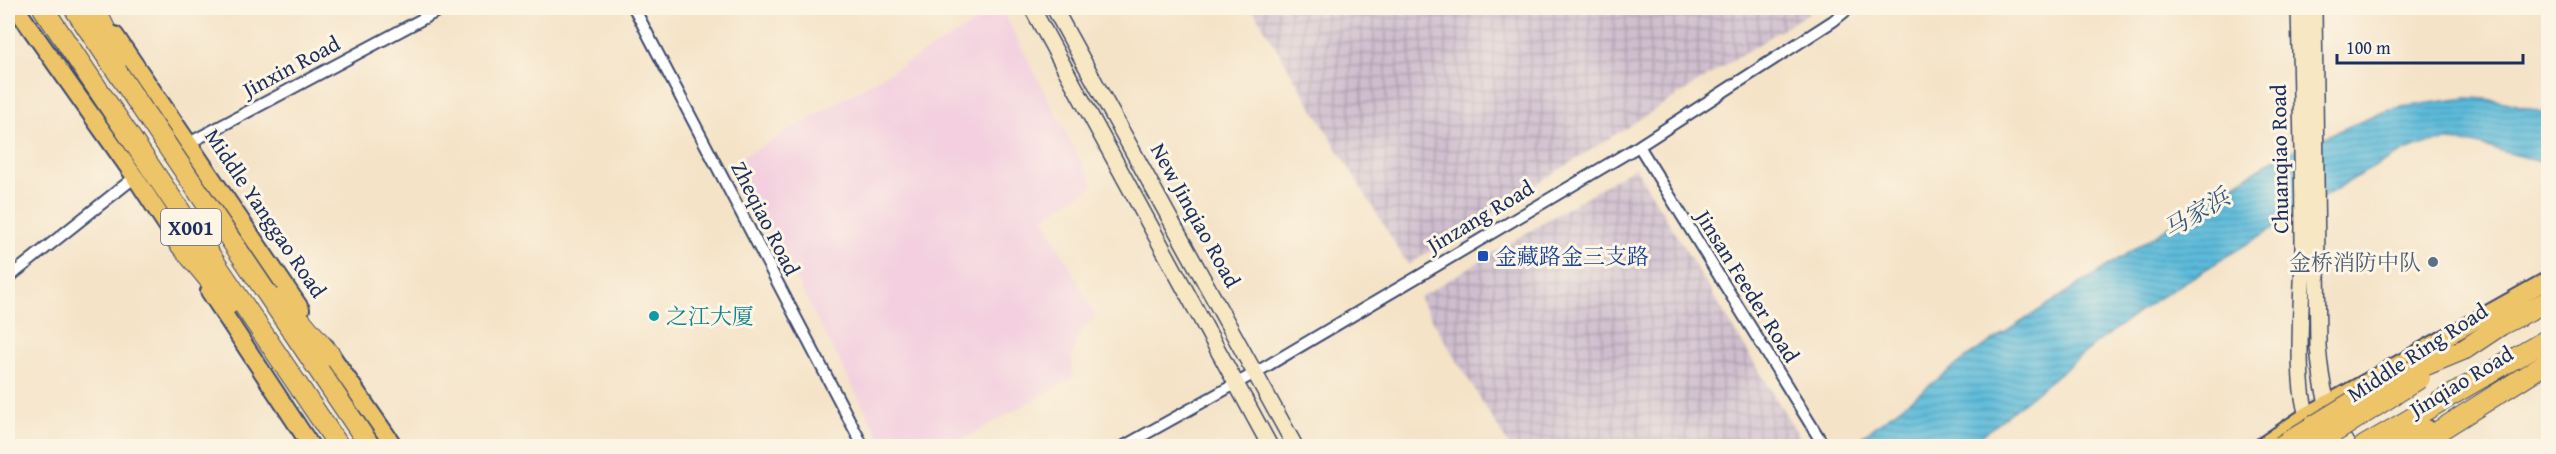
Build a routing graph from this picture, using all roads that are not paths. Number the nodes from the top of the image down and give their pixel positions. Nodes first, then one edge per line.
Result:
1 (16, 8) edge
2 (43, 8) edge
3 (74, 8) edge
4 (97, 8) edge
5 (443, 8) edge
6 (634, 8) edge
7 (1032, 8) edge
8 (1054, 8) edge
9 (1849, 8) edge
10 (2299, 8) edge
11 (2314, 8) edge
12 (2308, 86) junction
13 (144, 112) junction
14 (191, 142) junction
15 (1639, 146) junction
16 (135, 177) junction
17 (220, 225) junction
18 (174, 237) junction
19 (2310, 255) junction
20 (8, 278) edge
21 (2548, 280) edge
22 (2548, 289) edge
23 (2548, 301) edge
24 (2501, 325) junction
25 (2548, 339) edge
26 (2465, 349) junction
27 (2548, 354) edge
28 (331, 356) junction
29 (2548, 362) edge
30 (1255, 373) junction
31 (1236, 382) junction
32 (2326, 404) junction
33 (311, 405) junction
34 (2306, 416) junction
35 (310, 447) edge
36 (339, 447) edge
37 (370, 447) edge
38 (394, 447) edge
39 (863, 447) edge
40 (1124, 447) edge
41 (1270, 447) edge
42 (1295, 447) edge
43 (1824, 447) edge
44 (2262, 447) edge
45 (2281, 447) edge
46 (2313, 447) edge
47 (2327, 447) edge
48 (2348, 447) edge
49 (2364, 447) edge
50 (2397, 447) edge
51 (2415, 447) edge

1 - 16 main road, X001
2 - 33 highway, X001
3 - 13 highway, Middle Yanggao Road / X001
4 - 13 highway
4 - 14 main road, Middle Yanggao Road / X001
5 - 14 street, Jinxin Road
6 - 39 street, Zheqiao Road
7 - 31 street, New Jinqiao Road
8 - 30 street, New Jinqiao Road
9 - 15 street, Jinzang Road
10 - 12 street, Chuanqiao Road
11 - 12 street, Chuanqiao Road
12 - 19 street, Chuanqiao Road
13 - 17 highway, Middle Yanggao Road / X001
14 - 28 main road, Middle Yanggao Road / X001
15 - 30 street, Jinzang Road
15 - 43 street, Jinsan Feeder Road
16 - 18 main road, X001
16 - 20 street
17 - 28 highway
17 - 37 highway, Middle Yanggao Road / X001
18 - 33 highway
18 - 35 main road, X001
19 - 32 street, Chuanqiao Road
19 - 34 street, Chuanqiao Road
21 - 32 main road, Jinqiao Road
22 - 24 highway
23 - 24 highway, Middle Ring Road
24 - 26 highway, Middle Ring Road
25 - 49 highway
26 - 45 highway, bridge
26 - 46 highway, Middle Ring Road, bridge
27 - 50 main road, Jinqiao Road
28 - 38 main road, Middle Yanggao Road / X001
29 - 51 highway
30 - 31 street, Jinzang Road
30 - 42 street, New Jinqiao Road
31 - 40 street, Jinzang Road
31 - 41 street, New Jinqiao Road
32 - 34 main road, Jinqiao Road
32 - 48 street, Chuanqiao Road
33 - 36 highway, X001
34 - 44 main road, Jinqiao Road
34 - 47 street, Chuanqiao Road

